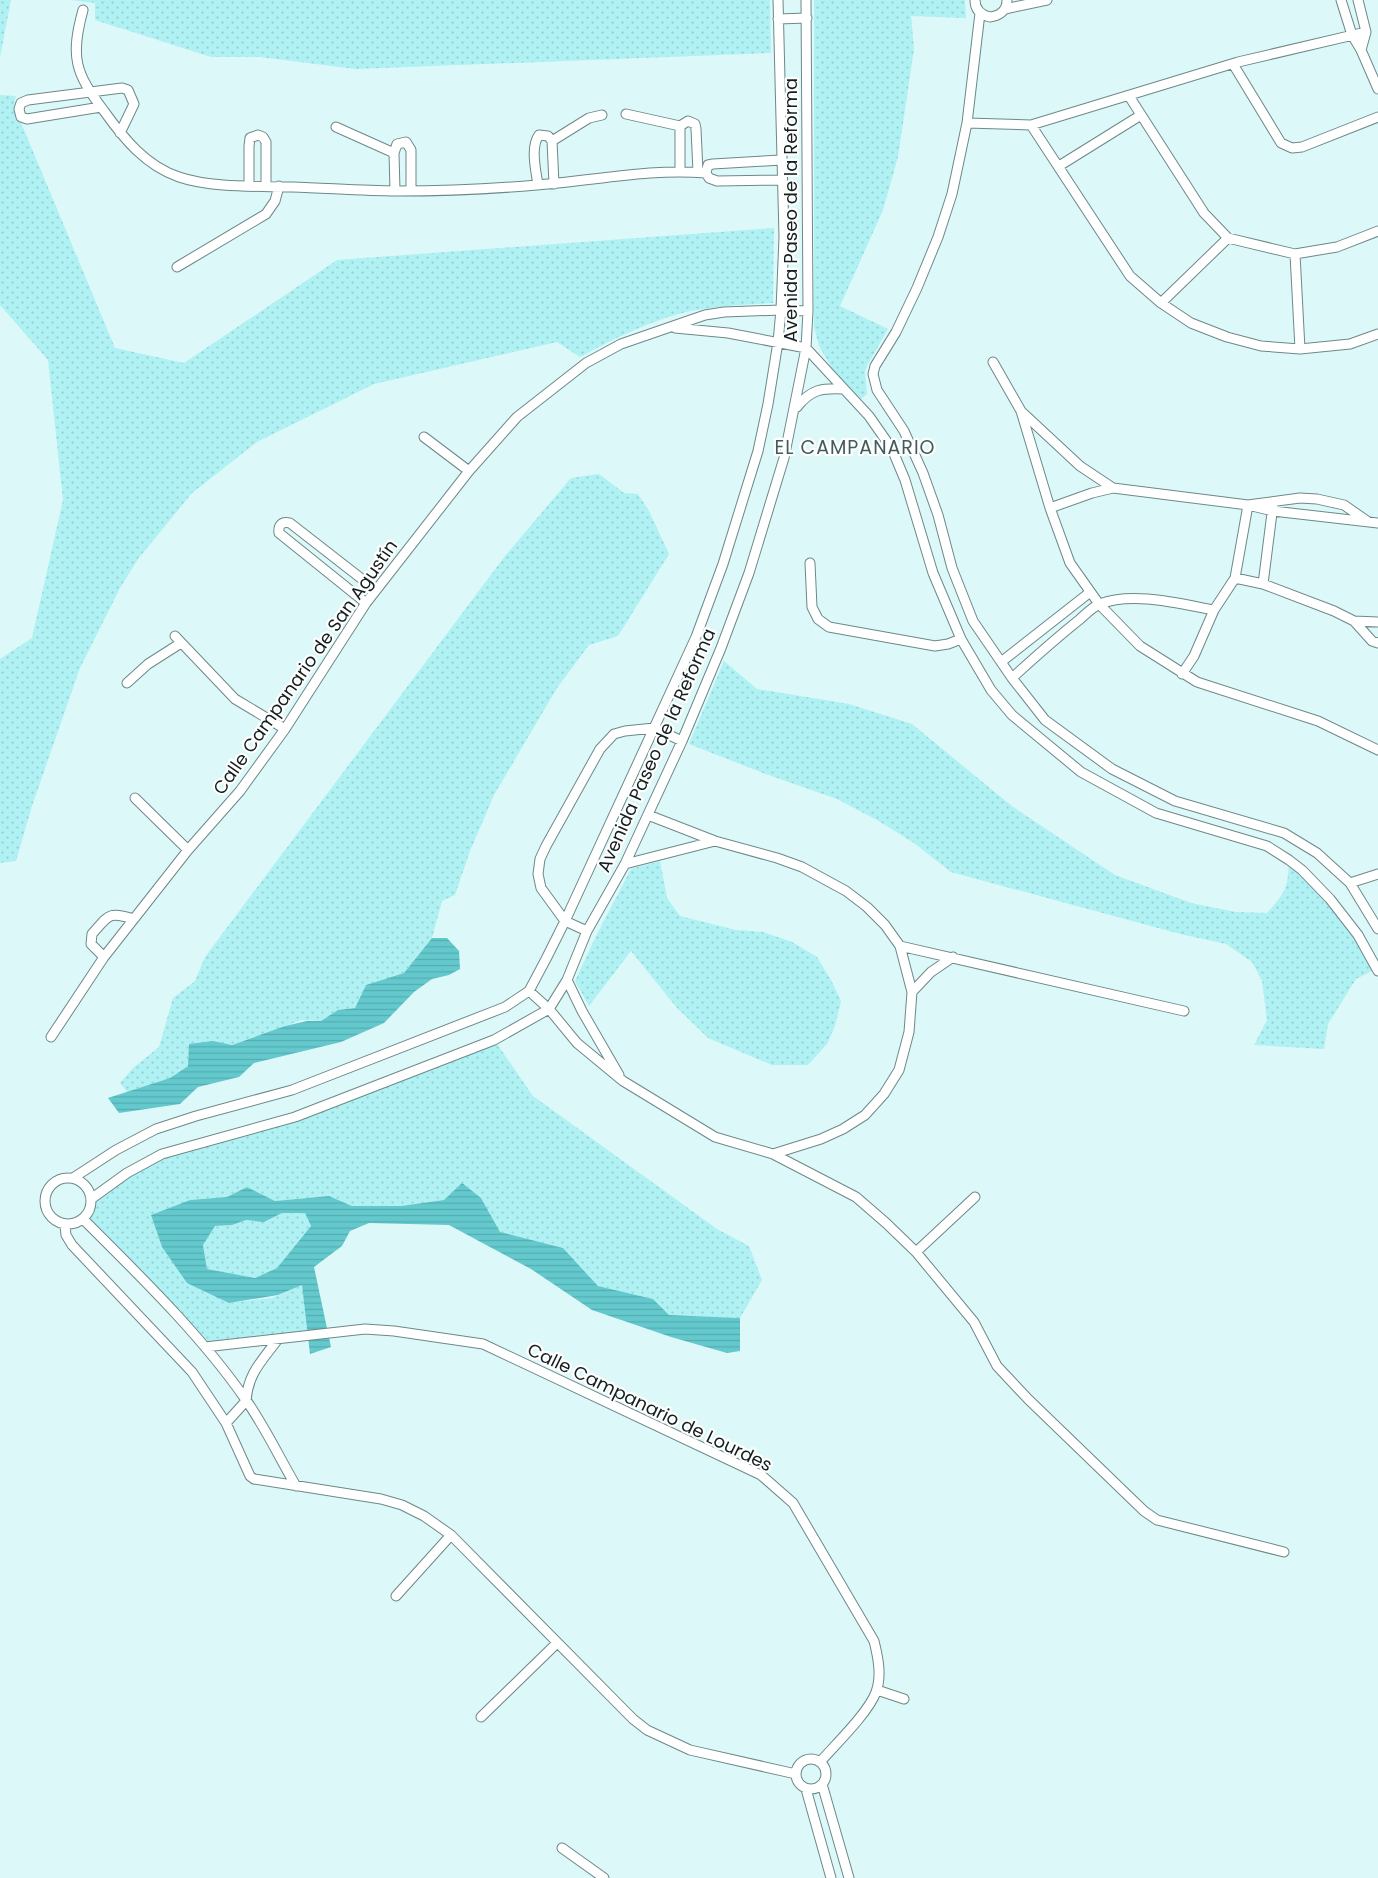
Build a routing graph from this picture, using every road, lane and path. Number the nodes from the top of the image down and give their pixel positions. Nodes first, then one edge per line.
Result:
1 (778, 0) edge
2 (806, 0) edge
3 (975, 0) edge
4 (1047, 0) edge
5 (1342, 0) edge
6 (1358, 0) edge
7 (1006, 5) edge
8 (83, 10) dead end
9 (980, 13) junction
10 (807, 18) junction
11 (778, 19) junction
12 (1366, 32) junction
13 (1352, 35) junction
14 (1361, 50) junction
15 (1233, 64) junction
16 (1378, 89) edge
17 (90, 92) junction
18 (1129, 96) junction
19 (101, 107) junction
20 (626, 114) dead end
21 (602, 115) dead end
22 (1141, 116) junction
23 (1378, 117) edge
24 (967, 123) junction
25 (1031, 125) junction
26 (680, 126) junction
27 (336, 127) dead end
28 (120, 133) junction
29 (552, 141) junction
30 (394, 154) junction
31 (782, 160) junction
32 (1059, 166) junction
33 (680, 172) junction
34 (702, 172) junction
35 (782, 180) junction
36 (554, 184) junction
37 (249, 185) junction
38 (538, 185) junction
39 (266, 186) junction
40 (279, 186) junction
41 (395, 191) junction
42 (411, 191) junction
43 (1378, 231) edge
44 (1228, 238) junction
45 (1295, 254) junction
46 (177, 267) dead end
47 (1161, 303) junction
48 (781, 310) junction
49 (808, 311) junction
50 (673, 327) junction
51 (1378, 334) edge
52 (778, 342) junction
53 (806, 348) junction
54 (1300, 349) junction
55 (993, 362) dead end
56 (844, 389) junction
57 (795, 409) junction
58 (1021, 411) junction
59 (424, 437) dead end
60 (469, 471) junction
61 (1113, 488) junction
62 (1273, 501) junction
63 (1248, 505) junction
64 (1050, 508) junction
65 (1273, 511) junction
66 (1374, 522) edge
67 (810, 563) dead end
68 (1235, 578) junction
69 (1263, 584) junction
70 (376, 590) junction
71 (1089, 593) junction
72 (366, 603) junction
73 (1099, 604) junction
74 (1214, 610) junction
75 (1354, 621) junction
76 (1378, 622) edge
77 (961, 639) junction
78 (1378, 643) edge
79 (1000, 662) junction
80 (1182, 674) junction
81 (1012, 678) junction
82 (127, 683) dead end
83 (654, 728) junction
84 (286, 729) junction
85 (682, 741) junction
86 (1378, 750) edge
87 (135, 798) dead end
88 (648, 815) junction
89 (716, 841) junction
90 (188, 850) junction
91 (625, 864) junction
92 (1378, 874) edge
93 (1350, 882) junction
94 (134, 919) junction
95 (565, 921) junction
96 (1378, 929) edge
97 (587, 931) junction
98 (900, 946) junction
99 (104, 957) junction
100 (953, 958) junction
101 (1378, 971) edge
102 (567, 980) junction
103 (529, 990) junction
104 (912, 992) junction
105 (548, 1010) junction
106 (1184, 1011) dead end
107 (51, 1037) dead end
108 (623, 1081) junction
109 (773, 1154) junction
110 (73, 1178) junction
111 (975, 1197) dead end
112 (91, 1199) junction
113 (83, 1219) junction
114 (65, 1225) junction
115 (916, 1252) junction
116 (278, 1339) junction
117 (205, 1347) junction
118 (246, 1401) junction
119 (226, 1423) junction
120 (296, 1486) junction
121 (451, 1535) junction
122 (1284, 1552) dead end
123 (396, 1596) dead end
124 (557, 1643) junction
125 (877, 1690) junction
126 (904, 1699) dead end
127 (481, 1716) dead end
128 (820, 1762) junction
129 (796, 1774) junction
130 (822, 1784) junction
131 (806, 1789) junction
132 (562, 1848) dead end
133 (604, 1878) edge
134 (832, 1878) edge
135 (849, 1878) edge

1 - 11 street, Avenida Paseo de la Reforma
2 - 10 street, Avenida Paseo de la Reforma
3 - 9 street
4 - 7 street
5 - 13 street
6 - 12 street
7 - 9 street
8 - 17 street
9 - 24 street
10 - 11 street
10 - 49 street, Avenida Paseo de la Reforma
11 - 31 street, Avenida Paseo de la Reforma
12 - 13 street
12 - 14 street
13 - 14 street
13 - 15 street
14 - 16 street
15 - 18 street
15 - 23 street
17 - 19 street
17 - 19 street
17 - 28 street
18 - 22 street
18 - 25 street
19 - 28 street
20 - 26 street
21 - 29 street
22 - 32 street
22 - 44 street
24 - 25 street
24 - 79 street
25 - 32 street
26 - 33 street
26 - 34 street
27 - 30 street
28 - 37 street
29 - 36 street
29 - 38 street
30 - 41 street
30 - 42 street
31 - 34 street
31 - 35 street, Avenida Paseo de la Reforma
32 - 47 street
33 - 34 street
33 - 36 street
34 - 35 street
35 - 48 street, Avenida Paseo de la Reforma
36 - 38 street
37 - 39 street
37 - 39 street
38 - 42 street
39 - 40 street
40 - 41 street
40 - 46 street
41 - 42 street
43 - 45 street
44 - 45 street
44 - 47 street
45 - 54 street
47 - 54 street
48 - 49 street, Calle Campanario de San Agustín
48 - 50 street, Calle Campanario de San Agustín
48 - 52 street, Avenida Paseo de la Reforma
49 - 53 street, Avenida Paseo de la Reforma
50 - 52 street, Calle Campanario de San Agustín
50 - 60 street, Calle Campanario de San Agustín
51 - 54 street
52 - 53 street, Calle Campanario de San Agustín
52 - 83 street, Avenida Paseo de la Reforma
53 - 56 street
53 - 57 street, Avenida Paseo de la Reforma
55 - 58 street
56 - 57 street
56 - 77 street
57 - 85 street, Avenida Paseo de la Reforma
58 - 61 street
58 - 64 street
59 - 60 street
60 - 70 street, Calle Campanario de San Agustín
61 - 63 street
61 - 64 street
62 - 63 street
62 - 65 street
62 - 66 street
63 - 65 street
63 - 68 street
64 - 71 street
65 - 66 street
65 - 69 street
67 - 77 street
68 - 69 street
68 - 74 street
69 - 75 street
70 - 72 street, Calle Campanario de San Agustín
70 - 72 street
71 - 73 street
71 - 79 street
72 - 84 street, Calle Campanario de San Agustín
73 - 74 street
73 - 80 street
73 - 81 street
74 - 80 street
75 - 76 street
75 - 78 street
77 - 101 street
79 - 81 street
80 - 86 street
81 - 93 street
82 - 84 street
83 - 85 street
83 - 95 street, Avenida Paseo de la Reforma
83 - 95 street
84 - 90 street, Calle Campanario de San Agustín
85 - 88 street, Avenida Paseo de la Reforma
87 - 90 street
88 - 89 street
88 - 91 street, Avenida Paseo de la Reforma
89 - 91 street
89 - 98 street
90 - 94 street, Calle Campanario de San Agustín
91 - 97 street, Avenida Paseo de la Reforma
92 - 93 street
93 - 96 street
94 - 99 street, Calle Campanario de San Agustín
94 - 99 street
95 - 97 street
95 - 103 street, Avenida Paseo de la Reforma
97 - 102 street, Avenida Paseo de la Reforma
98 - 100 street
98 - 104 street
99 - 107 street, Calle Campanario de San Agustín
100 - 104 street
100 - 106 street
102 - 105 street, Avenida Paseo de la Reforma
102 - 108 street
103 - 105 street
103 - 110 street, Avenida Paseo de la Reforma
104 - 109 street
105 - 108 street
105 - 112 street, Avenida Paseo de la Reforma
108 - 109 street
109 - 115 street
110 - 112 street
110 - 114 street
111 - 115 street
112 - 113 street
113 - 114 street
113 - 117 street
114 - 119 street
115 - 122 street
116 - 117 street, Calle Campanario de Lourdes
116 - 118 street
116 - 125 street, Calle Campanario de Lourdes
117 - 118 street
118 - 119 street
118 - 120 street
119 - 120 street
120 - 121 street
121 - 123 street
121 - 124 street
124 - 127 street
124 - 129 street
125 - 126 street
125 - 128 street, Calle Campanario de Lourdes
128 - 129 street
128 - 130 street
129 - 131 street
130 - 131 street
130 - 135 street
131 - 134 street
132 - 133 street

